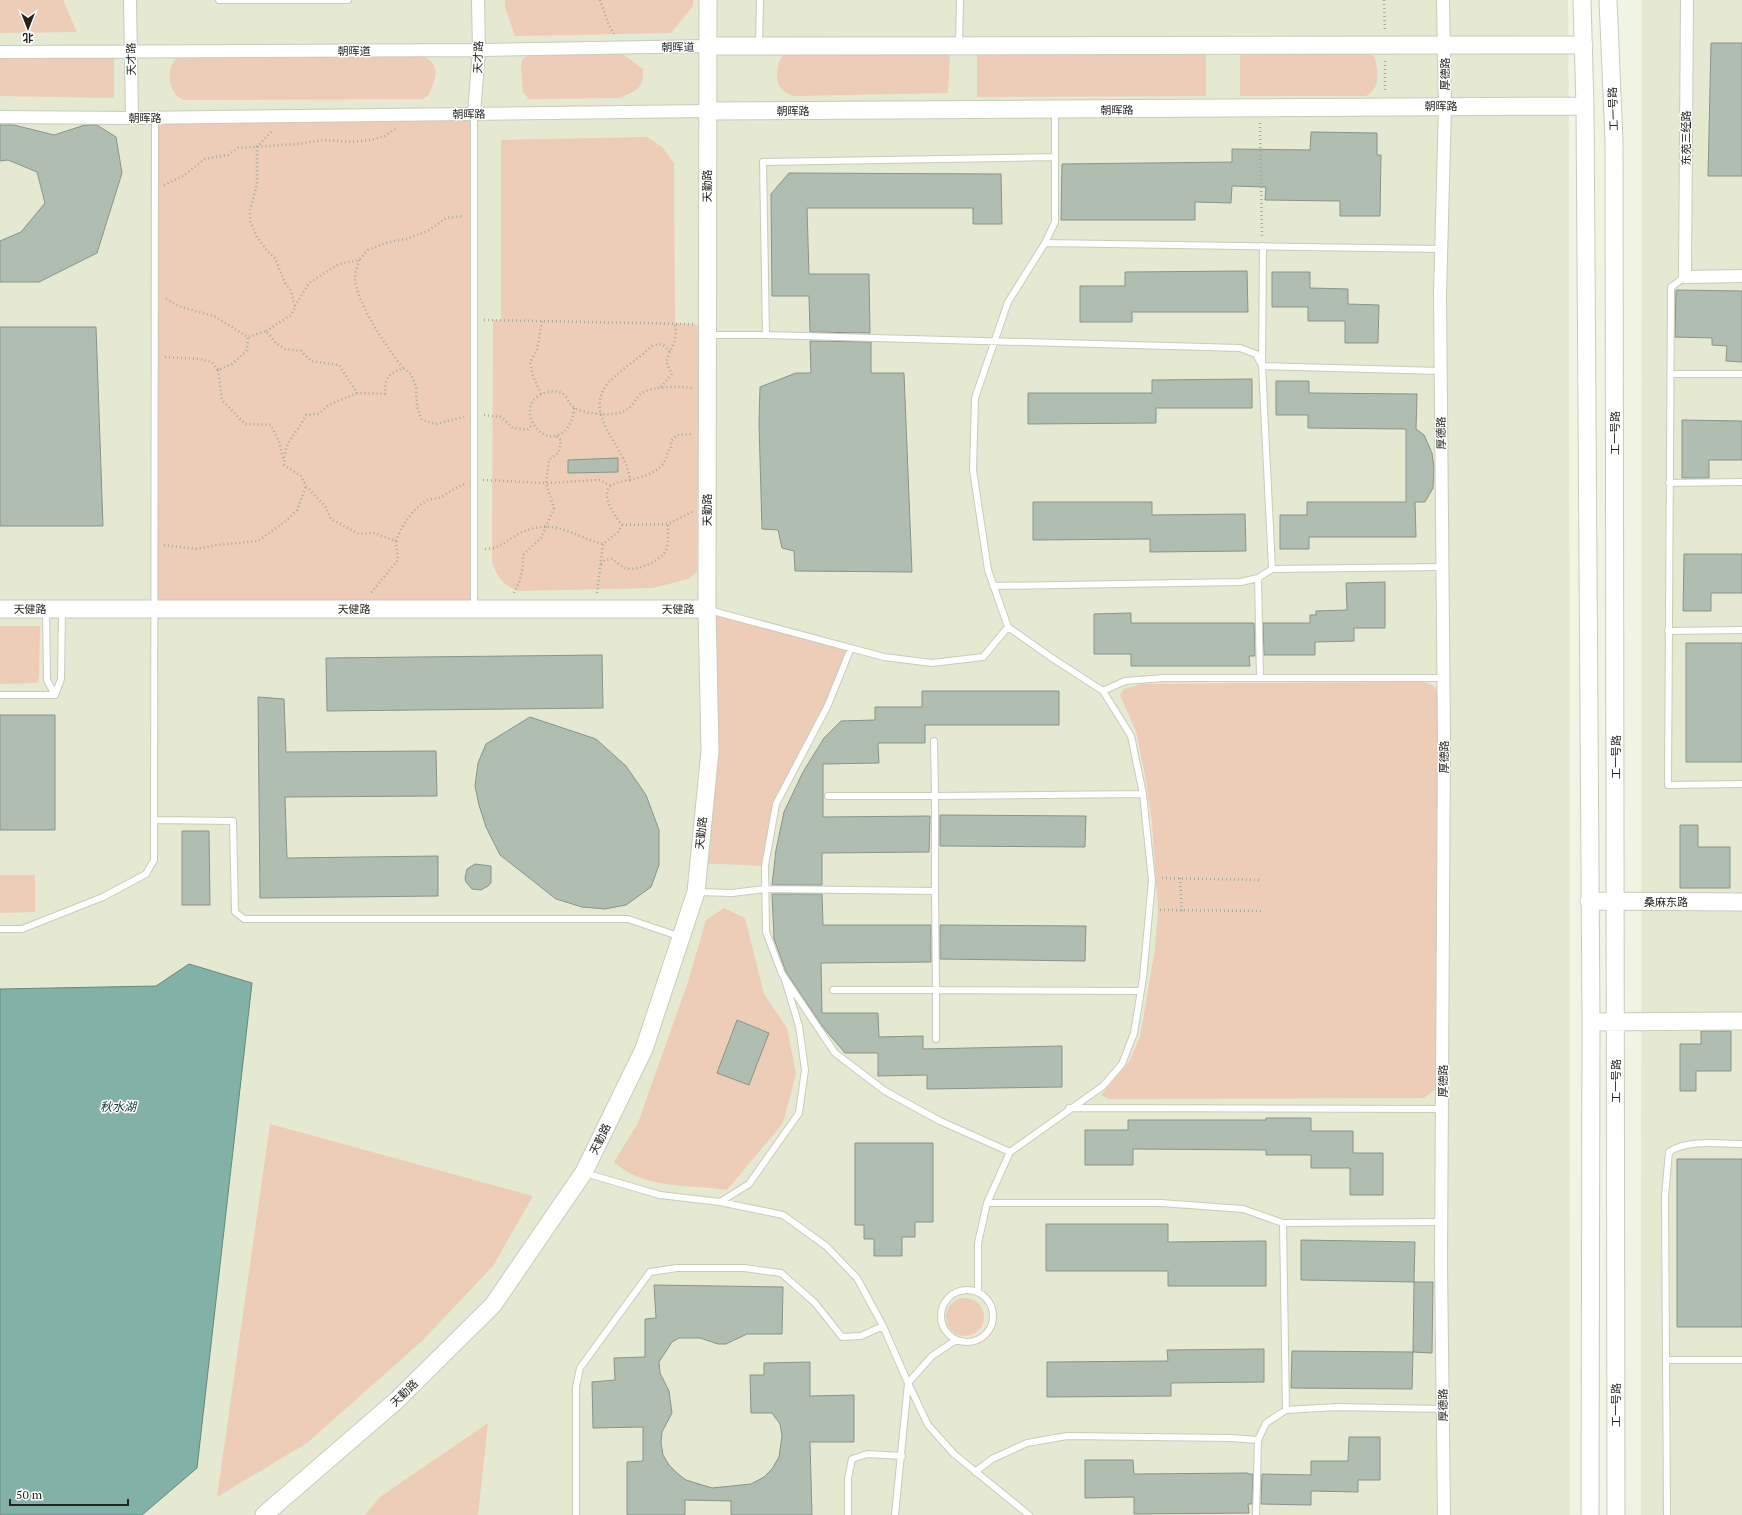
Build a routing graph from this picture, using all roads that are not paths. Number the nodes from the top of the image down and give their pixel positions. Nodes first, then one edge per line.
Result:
1 (130, 0) edge
2 (219, 0) edge
3 (348, 0) edge
4 (478, 0) edge
5 (708, 0) edge
6 (760, 0) edge
7 (960, 0) edge
8 (1444, 0) edge
9 (1582, 0) edge
10 (1608, 0) edge
11 (1688, 0) edge
12 (1445, 44) junction
13 (1584, 45) junction
14 (708, 46) junction
15 (759, 47) junction
16 (959, 47) junction
17 (479, 50) junction
18 (0, 52) edge
19 (131, 53) junction
20 (1445, 106) junction
21 (1585, 106) junction
22 (707, 111) junction
23 (1055, 111) junction
24 (474, 114) junction
25 (0, 117) edge
26 (132, 118) junction
27 (155, 118) junction
28 (1056, 157) junction
29 (1045, 243) junction
30 (1263, 246) junction
31 (1441, 249) junction
32 (1742, 276) edge
33 (1685, 277) junction
34 (707, 330) junction
35 (766, 335) junction
36 (994, 341) junction
37 (1262, 366) junction
38 (1441, 371) junction
39 (1670, 374) junction
40 (1742, 374) edge
41 (1669, 482) junction
42 (1742, 482) edge
43 (1443, 567) junction
44 (1272, 569) junction
45 (1258, 578) junction
46 (994, 586) junction
47 (0, 609) edge
48 (155, 609) junction
49 (474, 609) junction
50 (707, 609) junction
51 (54, 610) junction
52 (1008, 627) junction
53 (1742, 630) edge
54 (1668, 631) junction
55 (851, 648) junction
56 (1260, 678) junction
57 (1444, 678) junction
58 (1103, 691) junction
59 (0, 695) edge
60 (55, 695) junction
61 (934, 741) dead end
62 (1742, 784) edge
63 (1143, 794) junction
64 (828, 796) dead end
65 (935, 796) junction
66 (154, 820) junction
67 (765, 889) junction
68 (935, 891) junction
69 (696, 892) junction
70 (1589, 902) junction
71 (1616, 902) junction
72 (1742, 902) edge
73 (0, 929) edge
74 (681, 937) junction
75 (782, 974) junction
76 (833, 990) dead end
77 (936, 990) junction
78 (1141, 991) junction
79 (1616, 1021) junction
80 (1742, 1021) edge
81 (1591, 1022) junction
82 (936, 1039) dead end
83 (1069, 1108) junction
84 (1442, 1109) junction
85 (1742, 1144) edge
86 (1010, 1152) junction
87 (584, 1172) junction
88 (720, 1202) junction
89 (987, 1203) junction
90 (1442, 1222) junction
91 (1283, 1223) junction
92 (978, 1292) junction
93 (883, 1326) junction
94 (956, 1340) junction
95 (1667, 1360) junction
96 (1742, 1360) edge
97 (908, 1383) junction
98 (1443, 1409) junction
99 (1286, 1410) junction
100 (1258, 1440) junction
101 (902, 1456) junction
102 (975, 1472) junction
103 (264, 1515) edge
104 (576, 1515) edge
105 (848, 1515) edge
106 (895, 1515) edge
107 (1029, 1515) edge
108 (1256, 1515) edge
109 (1444, 1515) edge
110 (1590, 1515) edge
111 (1616, 1515) edge
112 (1667, 1515) edge

1 - 19 street, 天才路
2 - 3 lane
4 - 17 street, 天才路
5 - 14 street, 天勤路
6 - 15 lane
7 - 16 lane
8 - 12 street, 厚德路
9 - 13 street
10 - 71 street, 工一号路
11 - 33 street, 东苑三经路
12 - 13 street
12 - 16 street
12 - 20 street, 厚德路
13 - 21 street
14 - 15 street
14 - 17 street, 朝晖道
14 - 22 street, 天勤路
15 - 16 street
17 - 19 street, 朝晖道
17 - 24 street, 天才路
18 - 19 street, 朝晖道
19 - 26 street, 天才路
20 - 21 street, 朝晖路
20 - 23 street, 朝晖路
20 - 31 street, 厚德路
21 - 70 street
22 - 23 street, 朝晖路
22 - 24 street, 朝晖路
22 - 34 street, 天勤路
23 - 28 lane
24 - 27 street, 朝晖路
24 - 49 lane
25 - 26 street, 朝晖路
26 - 27 street, 朝晖路
27 - 48 lane
28 - 29 lane
28 - 35 lane
29 - 30 lane
29 - 36 lane
30 - 31 lane
30 - 37 lane
31 - 38 street, 厚德路
32 - 33 street
33 - 39 lane
34 - 35 lane
34 - 50 street, 天勤路
35 - 36 lane
36 - 37 lane
36 - 46 lane
37 - 38 lane
37 - 44 lane
38 - 43 street, 厚德路
39 - 40 lane
39 - 41 lane
41 - 42 lane
41 - 54 lane
43 - 44 lane
43 - 57 street, 厚德路
44 - 45 lane
45 - 46 lane
45 - 56 lane
46 - 52 lane
47 - 51 street, 天健路
48 - 49 street, 天健路
48 - 51 street, 天健路
48 - 66 lane
49 - 50 street, 天健路
50 - 55 lane
50 - 69 street, 天勤路
51 - 60 lane
51 - 60 lane
52 - 55 lane
52 - 58 lane
53 - 54 lane
54 - 62 lane
55 - 67 lane
56 - 57 lane
56 - 58 lane
57 - 84 street, 厚德路
58 - 63 lane
59 - 60 lane
61 - 65 lane
63 - 65 lane
63 - 78 lane
64 - 65 lane
65 - 68 lane
66 - 73 lane
66 - 74 lane
67 - 68 lane
67 - 69 lane
67 - 75 lane
68 - 77 lane
69 - 74 street, 天勤路
70 - 71 street, 桑麻东路
70 - 81 street
71 - 72 street, 桑麻东路
71 - 79 street, 工一号路
74 - 87 street, 天勤路
75 - 86 lane
75 - 88 lane
76 - 77 lane
77 - 78 lane
77 - 82 lane
78 - 83 lane
79 - 80 street
79 - 81 street
79 - 111 street, 工一号路
81 - 110 street
83 - 84 lane
83 - 86 lane
84 - 90 street, 厚德路
85 - 95 lane
86 - 89 lane
87 - 88 lane
87 - 103 street, 天勤路
88 - 93 lane
89 - 91 lane
89 - 92 lane
90 - 91 lane
90 - 98 street, 厚德路
91 - 99 lane
92 - 94 lane
92 - 94 lane
93 - 97 lane
93 - 104 lane
94 - 97 lane
95 - 96 lane
95 - 112 lane
97 - 101 lane
97 - 102 lane
98 - 99 lane
98 - 109 street, 厚德路
99 - 100 lane
100 - 102 lane
100 - 108 lane
101 - 105 lane
101 - 106 lane
102 - 107 lane

